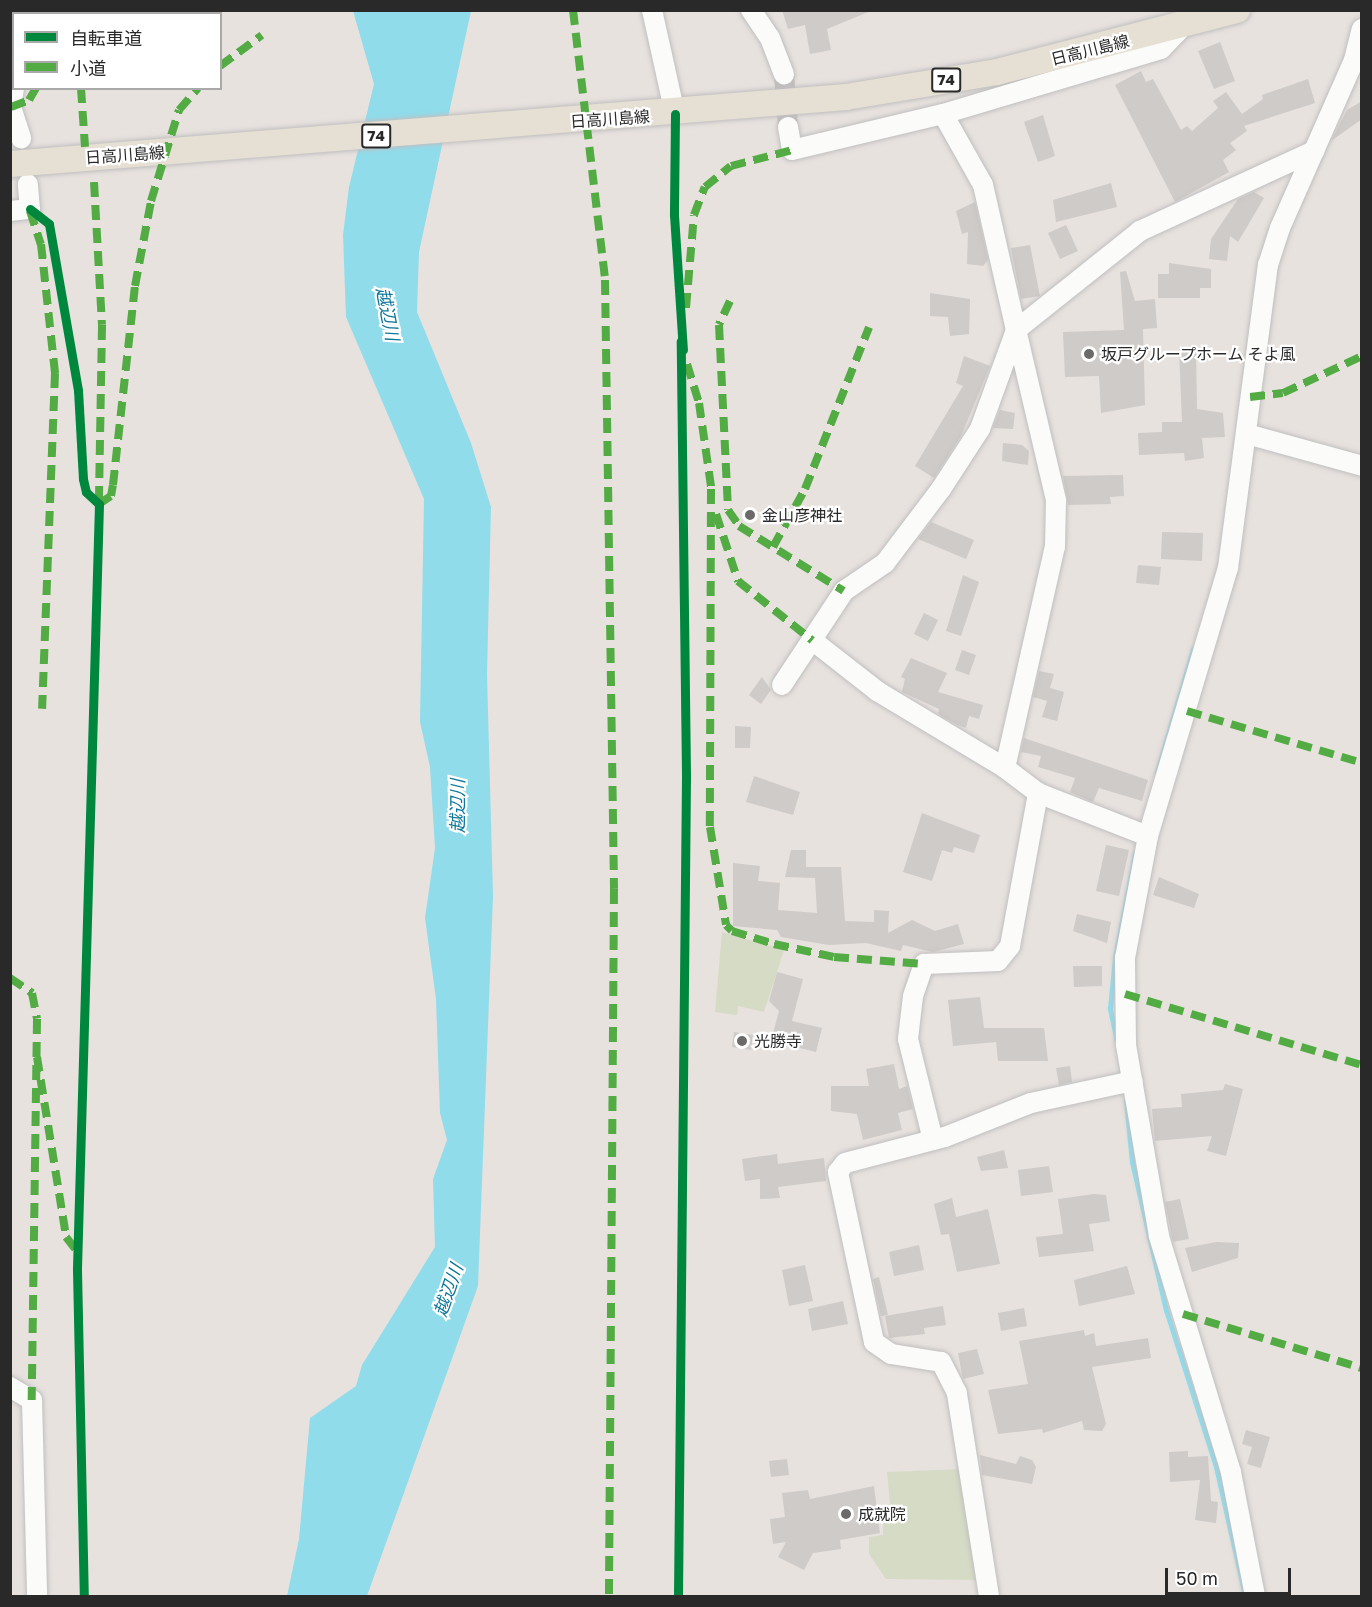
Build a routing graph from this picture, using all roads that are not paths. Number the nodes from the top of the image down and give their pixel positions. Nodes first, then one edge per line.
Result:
1 (652, 10) edge
2 (751, 10) edge
3 (1237, 10) edge
4 (1181, 27) junction
5 (1362, 29) edge
6 (784, 74) tunnel mouth
7 (12, 101) edge
8 (675, 114) junction
9 (943, 114) junction
10 (788, 127) tunnel mouth
11 (21, 138) dead end
12 (1314, 151) junction
13 (10, 164) edge
14 (28, 184) dead end
15 (10, 211) edge
16 (1016, 330) junction
17 (1247, 434) junction
18 (1362, 466) edge
19 (812, 640) junction
20 (782, 685) dead end
21 (1005, 768) junction
22 (1038, 794) junction
23 (1148, 836) junction
24 (1127, 1082) junction
25 (933, 1140) junction
26 (10, 1387) edge
27 (37, 1596) edge
28 (989, 1596) edge
29 (1255, 1596) edge

1 - 8 street
2 - 6 street
3 - 4 main road, 日高川島線 / 74
4 - 8 main road, 日高川島線 / 74
4 - 9 street
5 - 12 street
7 - 11 street
8 - 13 main road, 日高川島線 / 74
9 - 10 street
9 - 16 street
12 - 16 street
12 - 17 street
14 - 15 street
16 - 19 street
16 - 21 street
17 - 18 street
17 - 23 street
19 - 20 street
19 - 21 street
21 - 22 street
22 - 23 street
22 - 25 street
23 - 24 street
24 - 25 street
24 - 29 street
25 - 28 street
26 - 27 street

